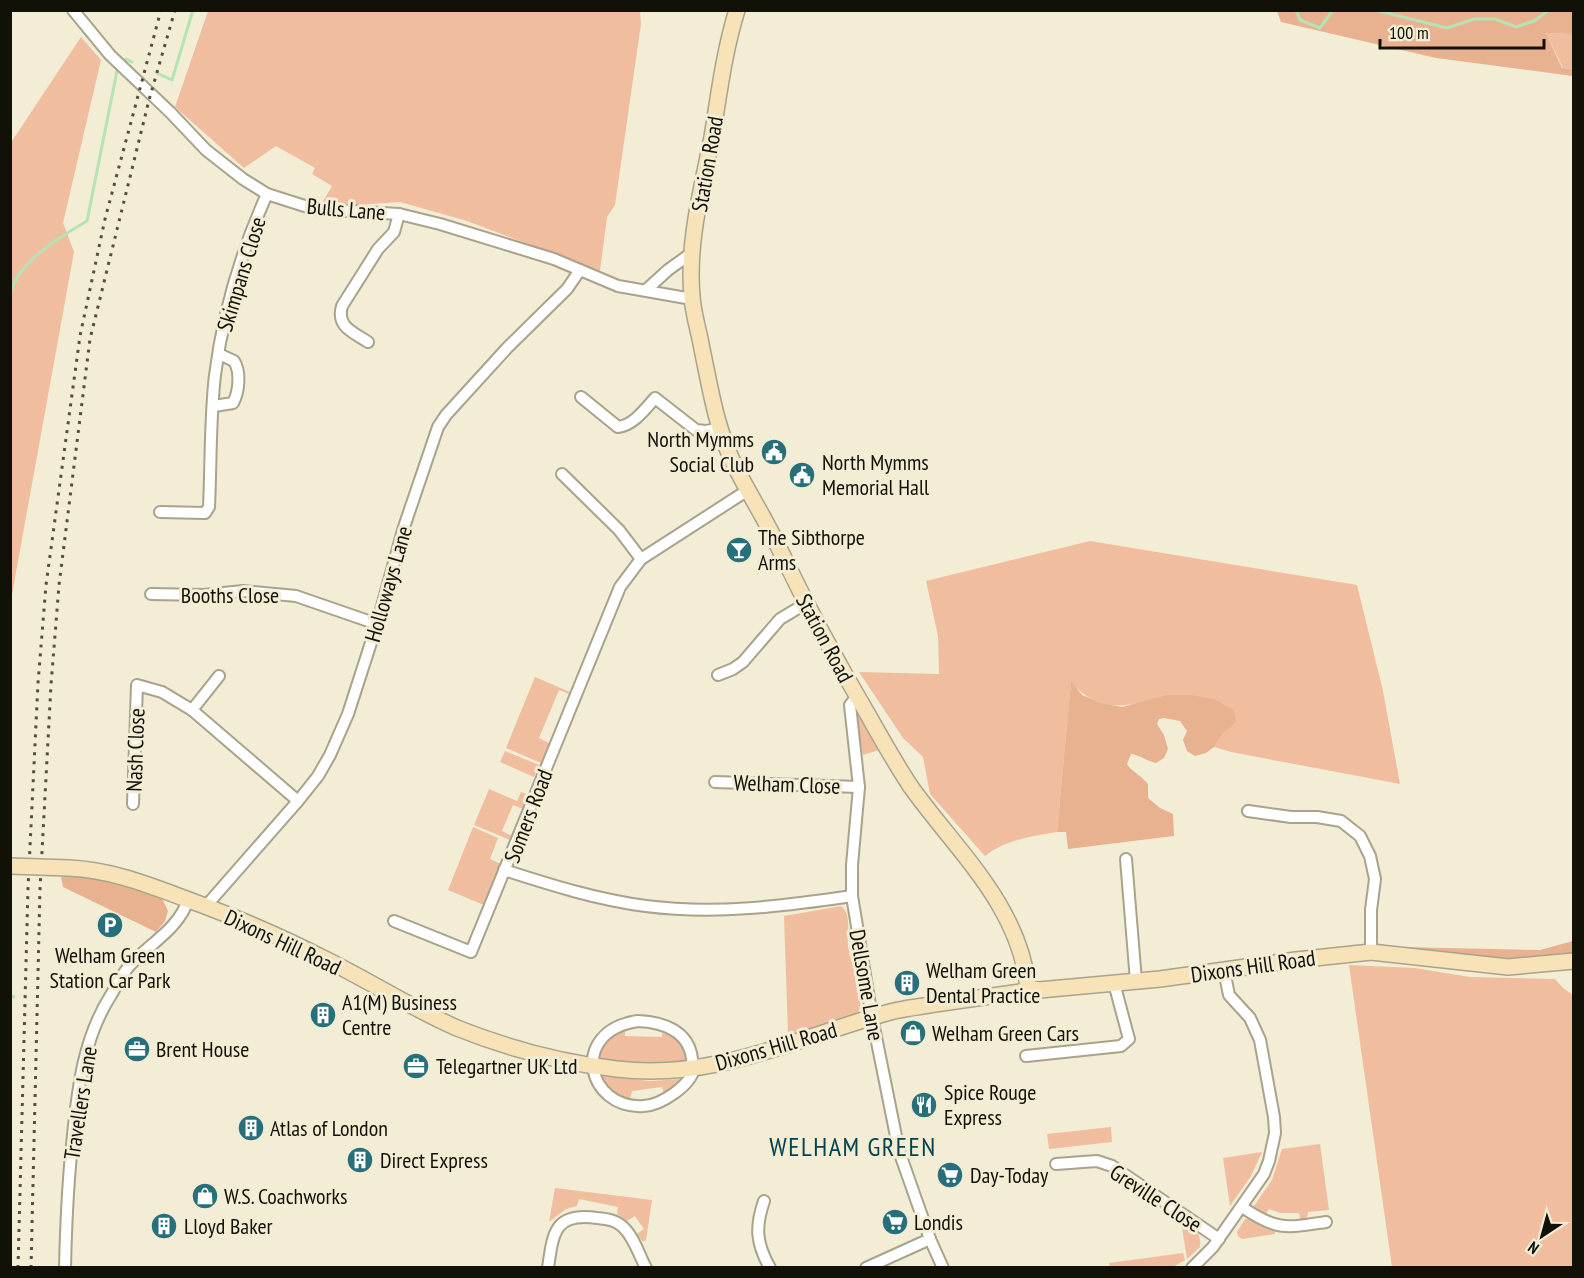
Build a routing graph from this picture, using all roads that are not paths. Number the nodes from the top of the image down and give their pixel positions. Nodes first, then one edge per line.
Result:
1 (73, 10) edge
2 (737, 10) edge
3 (267, 195) junction
4 (399, 214) junction
5 (693, 252) junction
6 (580, 270) junction
7 (646, 290) junction
8 (692, 299) junction
9 (368, 342) dead end
10 (219, 354) junction
11 (581, 397) dead end
12 (213, 406) junction
13 (720, 428) junction
14 (562, 474) dead end
15 (748, 490) junction
16 (160, 512) dead end
17 (641, 559) junction
18 (151, 594) dead end
19 (805, 604) junction
20 (377, 624) junction
21 (718, 675) dead end
22 (219, 676) dead end
23 (857, 696) junction
24 (192, 710) junction
25 (715, 782) dead end
26 (859, 787) junction
27 (298, 801) junction
28 (133, 804) dead end
29 (1248, 811) dead end
30 (1126, 859) dead end
31 (10, 866) edge
32 (504, 870) junction
33 (852, 896) junction
34 (188, 900) junction
35 (206, 906) junction
36 (394, 921) dead end
37 (1371, 952) junction
38 (1574, 960) edge
39 (1224, 970) junction
40 (1136, 981) junction
41 (1114, 983) junction
42 (1028, 988) junction
43 (872, 1017) junction
44 (1026, 1056) dead end
45 (592, 1066) junction
46 (694, 1069) junction
47 (1056, 1164) dead end
48 (764, 1201) dead end
49 (1242, 1208) junction
50 (1326, 1222) dead end
51 (930, 1239) junction
52 (1219, 1239) junction
53 (65, 1268) edge
54 (548, 1268) edge
55 (646, 1268) edge
56 (770, 1268) edge
57 (866, 1268) edge
58 (943, 1268) edge
59 (1192, 1268) edge

1 - 3 street, Bulls Lane
2 - 5 street, Station Road
3 - 4 street, Bulls Lane
3 - 10 street, Skimpans Close
4 - 6 street, Bulls Lane
4 - 9 street
5 - 7 street
5 - 8 street, Station Road
6 - 7 street, Bulls Lane
6 - 20 street, Holloways Lane
7 - 8 street, Bulls Lane
8 - 13 street, Station Road
10 - 12 street, Skimpans Close
10 - 12 street, Skimpans Close
11 - 13 street
12 - 16 street, Skimpans Close
13 - 15 street, Station Road
14 - 17 street
15 - 17 street, Somers Road
15 - 19 street, Station Road
17 - 32 street, Somers Road
18 - 20 street, Booths Close
19 - 21 street
19 - 23 street, Station Road
20 - 27 street, Holloways Lane
22 - 24 street
23 - 26 street, Dellsome Lane
23 - 42 street, Station Road
24 - 27 street, Nash Close
24 - 28 street, Nash Close
25 - 26 street, Welham Close
26 - 33 street, Dellsome Lane
27 - 35 street, Holloways Lane
29 - 37 street
30 - 40 street
31 - 34 street, Dixons Hill Road, bridge
32 - 33 street, Somers Road
32 - 36 street
33 - 43 street, Dellsome Lane
34 - 35 street, Dixons Hill Road
34 - 53 street, Travellers Lane
35 - 45 street, Dixons Hill Road
37 - 38 street, Dixons Hill Road
37 - 39 street, Dixons Hill Road
39 - 40 street, Dixons Hill Road
39 - 49 street
40 - 41 street, Dixons Hill Road
41 - 42 street, Dixons Hill Road
41 - 44 street
42 - 43 street, Dixons Hill Road
43 - 46 street, Dixons Hill Road
43 - 51 street, Dellsome Lane
45 - 46 street, Dixons Hill Road
45 - 46 street
45 - 46 street
47 - 52 street, Greville Close
48 - 56 street
49 - 50 street
49 - 52 street
51 - 57 street
51 - 58 street, Dellsome Lane
52 - 59 street
54 - 55 street

